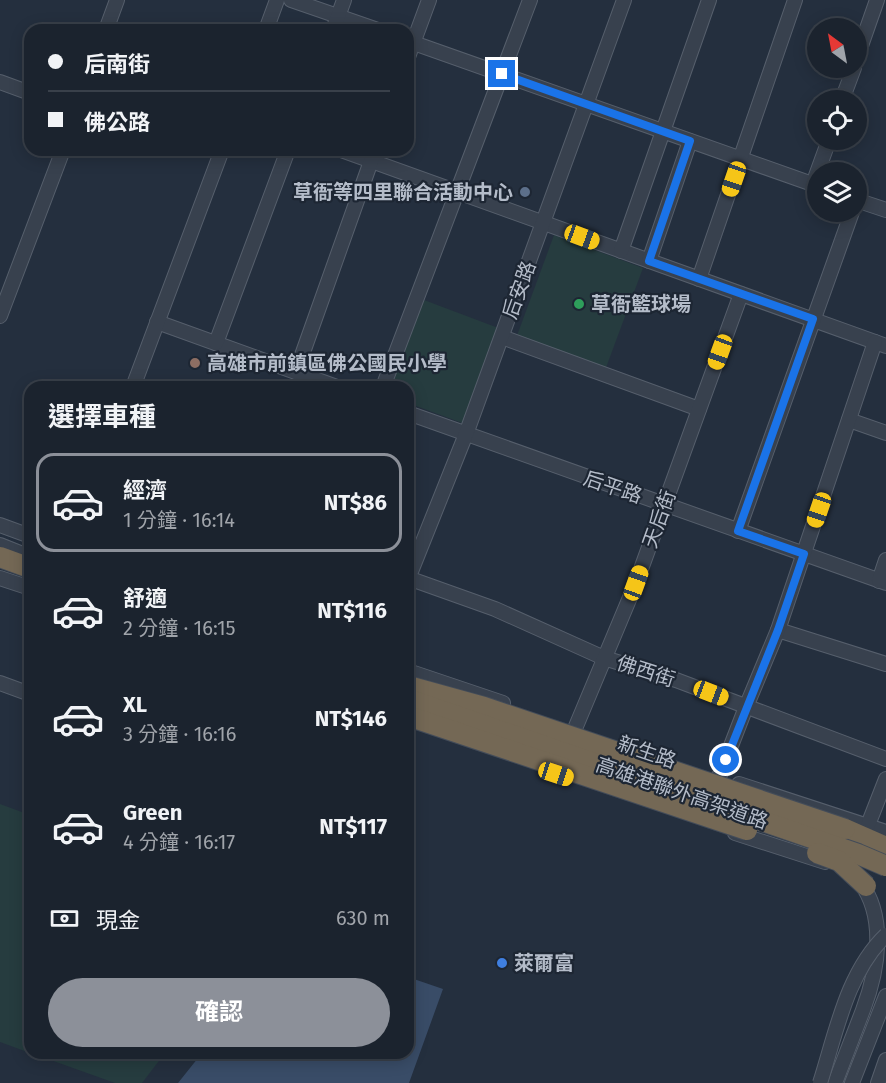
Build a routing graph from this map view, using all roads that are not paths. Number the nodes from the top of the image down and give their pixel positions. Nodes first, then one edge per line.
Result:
1 (117, 0) edge
2 (277, 0) edge
3 (291, 0) edge
4 (344, 0) edge
5 (429, 0) edge
6 (530, 0) edge
7 (624, 0) edge
8 (710, 0) edge
9 (795, 0) edge
10 (877, 0) edge
11 (886, 3) edge
12 (338, 16) junction
13 (108, 24) edge
14 (268, 24) edge
15 (335, 24) edge
16 (361, 24) edge
17 (867, 29) edge
18 (414, 35) edge
19 (414, 43) edge
20 (502, 74) junction
21 (0, 82) edge
22 (24, 91) edge
23 (586, 104) junction
24 (663, 131) junction
25 (690, 141) junction
26 (61, 156) edge
27 (220, 156) edge
28 (286, 156) edge
29 (373, 156) edge
30 (375, 156) edge
31 (741, 159) junction
32 (807, 182) edge
33 (457, 192) junction
34 (867, 204) edge
35 (886, 210) edge
36 (848, 222) edge
37 (543, 223) junction
38 (621, 250) junction
39 (649, 261) junction
40 (699, 279) junction
41 (741, 294) junction
42 (0, 316) edge
43 (813, 319) junction
44 (157, 322) junction
45 (502, 337) junction
46 (216, 343) junction
47 (880, 344) edge
48 (296, 372) junction
49 (135, 381) edge
50 (321, 381) edge
51 (385, 381) edge
52 (699, 410) junction
53 (414, 415) edge
54 (849, 420) junction
55 (886, 433) edge
56 (466, 434) junction
57 (664, 504) junction
58 (0, 525) edge
59 (0, 531) edge
60 (738, 531) junction
61 (24, 534) edge
62 (24, 540) edge
63 (0, 545) edge
64 (24, 554) edge
65 (804, 554) junction
66 (0, 557) edge
67 (886, 560) edge
68 (414, 564) edge
69 (24, 566) edge
70 (0, 567) edge
71 (24, 576) edge
72 (0, 578) edge
73 (414, 581) edge
74 (883, 582) edge
75 (24, 586) edge
76 (778, 630) junction
77 (604, 658) junction
78 (886, 664) edge
79 (414, 673) edge
80 (0, 683) edge
81 (414, 690) edge
82 (414, 690) edge
83 (24, 692) edge
84 (414, 701) edge
85 (746, 707) junction
86 (414, 709) edge
87 (414, 718) edge
88 (414, 727) edge
89 (575, 728) junction
90 (546, 739) junction
91 (568, 743) junction
92 (562, 758) junction
93 (886, 759) edge
94 (556, 774) junction
95 (719, 777) junction
96 (886, 779) edge
97 (585, 784) junction
98 (868, 825) junction
99 (886, 832) edge
100 (850, 836) junction
101 (886, 842) edge
102 (886, 847) edge
103 (886, 866) edge
104 (886, 874) edge
105 (866, 886) junction
106 (886, 935) edge
107 (886, 996) edge
108 (886, 1060) edge
109 (820, 1083) edge
110 (835, 1083) edge
111 (852, 1083) edge
112 (878, 1083) edge

1 - 13 street
2 - 14 street
3 - 12 street
4 - 12 street
5 - 18 street
6 - 20 street
7 - 23 street, 后安路
8 - 24 street
9 - 31 street
10 - 11 street
10 - 17 street
12 - 15 street
12 - 16 street
19 - 20 street
20 - 23 street
20 - 33 street
21 - 22 street
23 - 24 street
23 - 37 street, 后安路
24 - 25 street
24 - 38 street
25 - 31 street
25 - 39 street
26 - 42 street
27 - 44 street
28 - 46 street
29 - 48 street
30 - 33 street
31 - 32 street
31 - 40 street
33 - 37 street
33 - 51 street
34 - 35 street
36 - 43 street
37 - 38 street
37 - 45 street, 后安路
38 - 39 street
39 - 40 street
40 - 41 street
41 - 43 street
41 - 52 street, 天后街
43 - 47 street
43 - 60 street
44 - 46 street
44 - 49 street
45 - 52 street
45 - 56 street, 后安路
46 - 48 street
47 - 54 street
48 - 50 street
52 - 57 street, 天后街
53 - 56 street, 后平路
54 - 55 street
54 - 65 street
56 - 57 street, 后平路
56 - 68 street, 后安路
57 - 60 street, 后平路
57 - 77 street, 天后街
58 - 61 street
59 - 62 street
60 - 65 street, 后平路
63 - 64 street
65 - 74 street, 后平路
65 - 76 street
66 - 69 highway
67 - 74 street
70 - 71 highway
72 - 75 street
73 - 77 street, 佛西街
76 - 78 street
76 - 85 street
77 - 85 street, 佛西街
77 - 89 street, 天后街
79 - 89 street, 新生路
80 - 83 street
81 - 90 street, 新生路
82 - 100 highway, bridge
84 - 103 highway, 高雄港聯外高架道路, bridge
85 - 93 street, 佛西街
85 - 95 street
86 - 104 highway, 高雄港聯外高架道路
87 - 105 highway, bridge
88 - 94 street
89 - 91 street, 天后街
89 - 95 street, 新生路
90 - 91 street, 新生路
90 - 92 street
91 - 92 street, 天后街
91 - 100 street, 新生路
92 - 94 street, 天后街
92 - 97 street
94 - 97 street
95 - 98 street, 新生路
96 - 98 street
97 - 105 street
98 - 99 street, 新生路
98 - 101 street
100 - 102 highway
105 - 110 street
106 - 109 street, bridge
107 - 111 street
108 - 112 street

